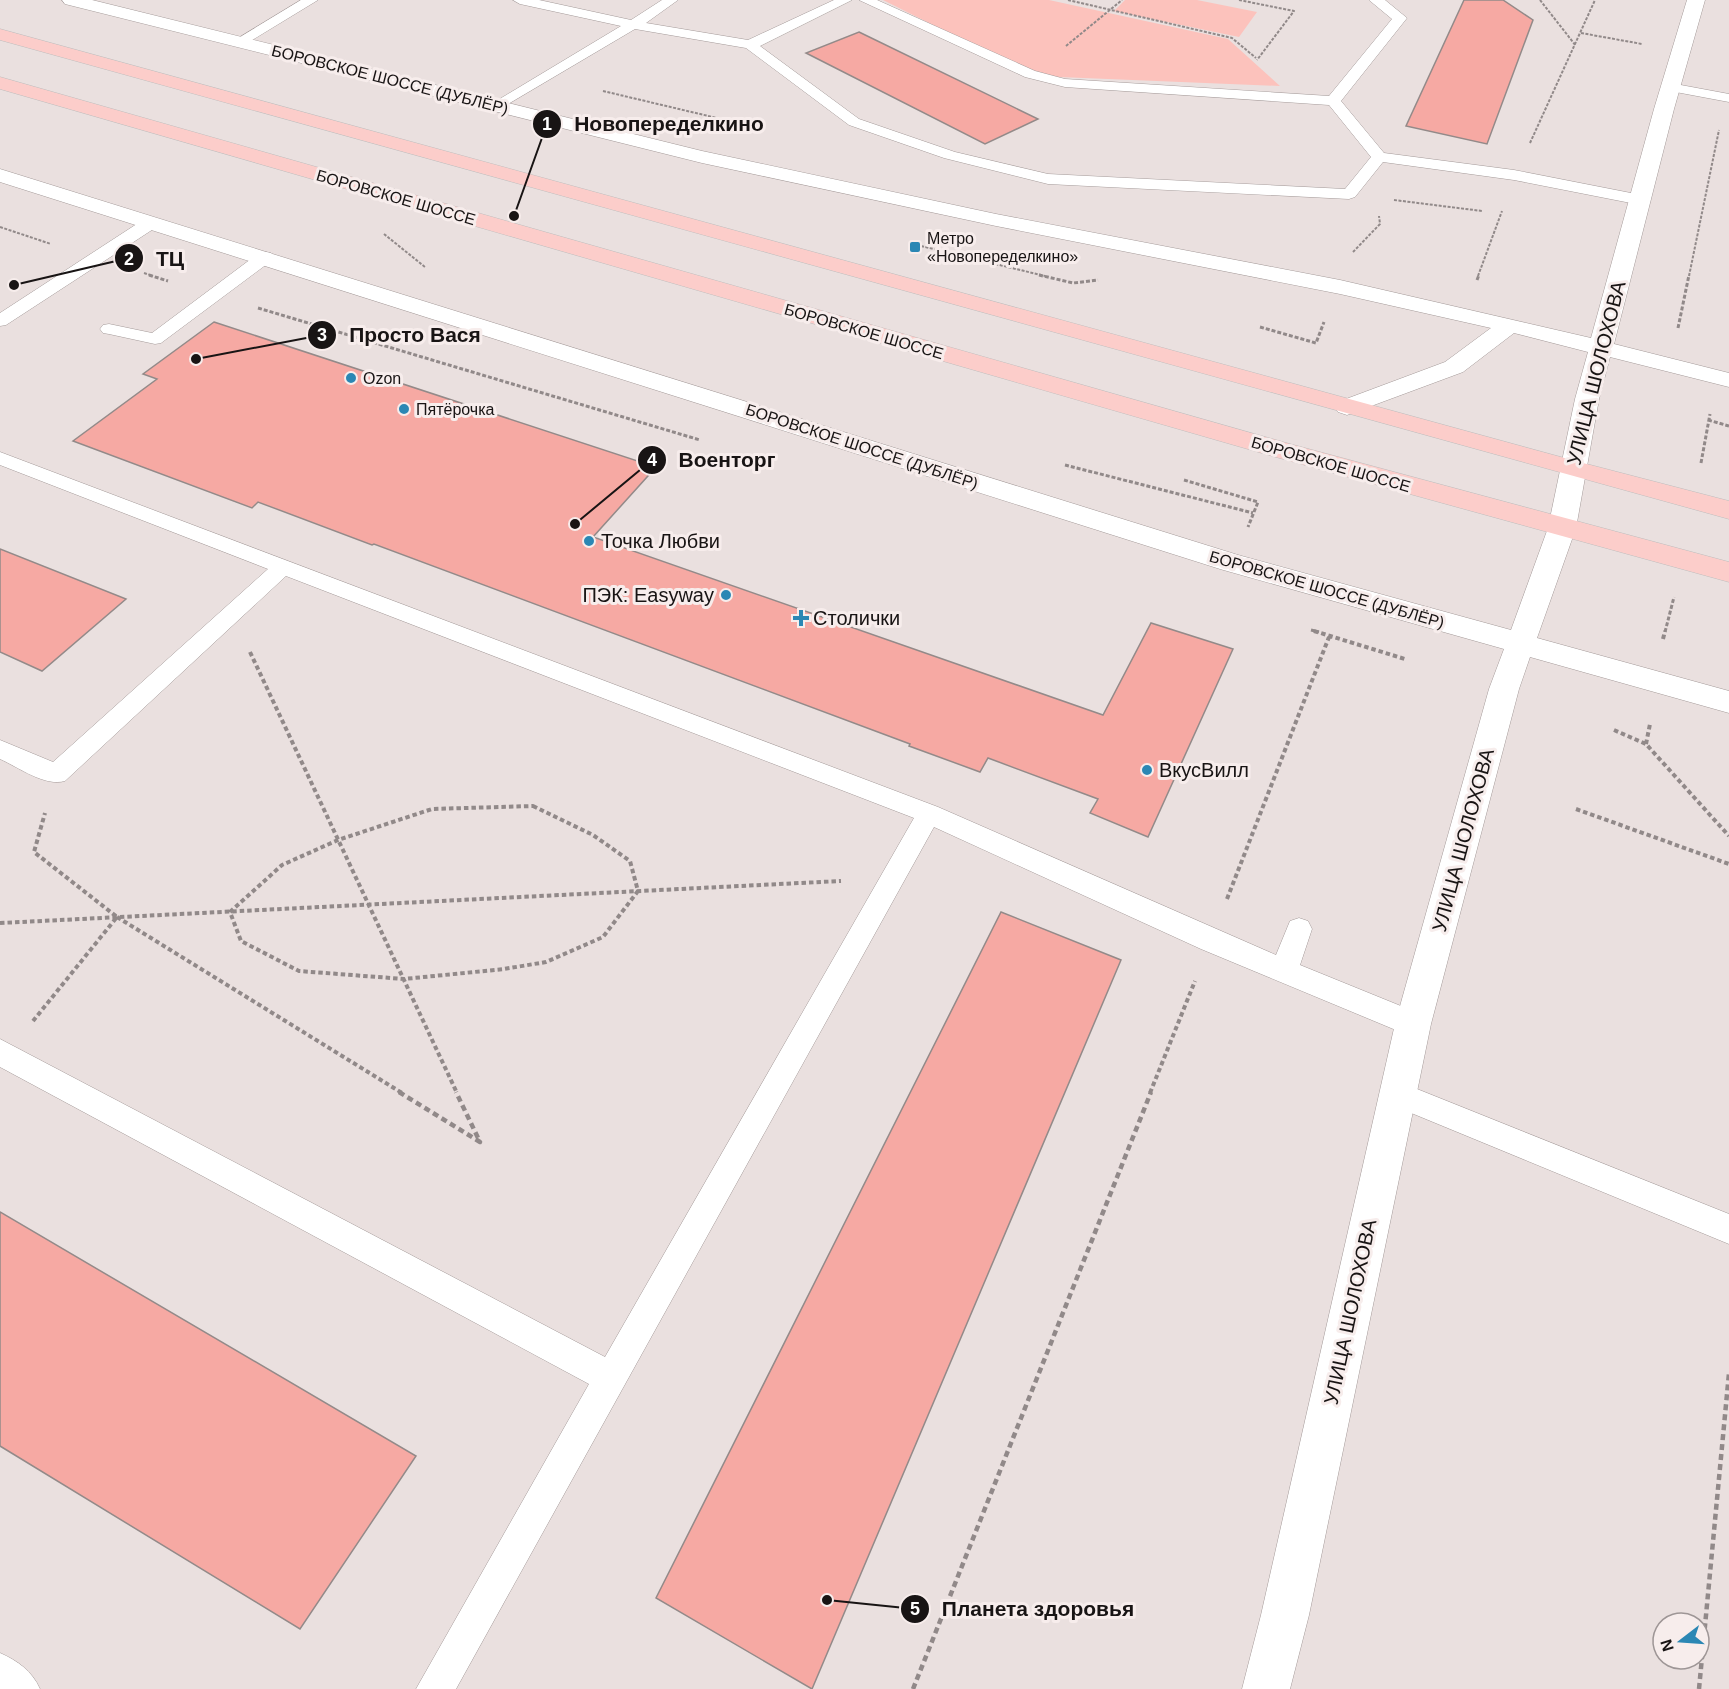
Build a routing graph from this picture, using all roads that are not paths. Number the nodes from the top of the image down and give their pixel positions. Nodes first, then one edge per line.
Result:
1 (72, 0) edge
2 (311, 0) edge
3 (520, 0) edge
4 (671, 0) edge
5 (845, 0) edge
6 (866, 0) edge
7 (1376, 0) edge
8 (1695, 0) edge
9 (635, 25) junction
10 (0, 34) edge
11 (239, 42) junction
12 (750, 45) junction
13 (0, 83) edge
14 (1670, 87) junction
15 (1727, 97) edge
16 (1333, 101) junction
17 (498, 106) junction
18 (1379, 157) junction
19 (0, 176) edge
20 (1641, 200) junction
21 (152, 222) junction
22 (265, 257) junction
23 (0, 321) edge
24 (1510, 326) junction
25 (110, 329) dead end
26 (1601, 350) junction
27 (1729, 380) edge
28 (1347, 407) junction
29 (0, 458) edge
30 (1572, 469) junction
31 (1729, 510) edge
32 (1562, 528) junction
33 (284, 567) junction
34 (1729, 572) edge
35 (1522, 644) junction
36 (1722, 695) edge
37 (0, 748) edge
38 (929, 814) junction
39 (1299, 929) dead end
40 (1284, 971) junction
41 (1413, 1024) junction
42 (3, 1053) edge
43 (1397, 1094) junction
44 (1729, 1228) edge
45 (611, 1378) junction
46 (0, 1672) edge
47 (21, 1689) edge
48 (435, 1689) edge
49 (1266, 1689) edge

1 - 11 street, БОРОВСКОЕ ШОССЕ (ДУБЛЁР)
2 - 11 lane
3 - 9 lane
4 - 9 lane
5 - 12 lane
6 - 16 lane
7 - 16 lane
8 - 14 street, УЛИЦА ШОЛОХОВА
9 - 12 lane
9 - 17 lane
10 - 28 main road
11 - 17 street, БОРОВСКОЕ ШОССЕ (ДУБЛЁР)
12 - 18 lane
13 - 32 main road, БОРОВСКОЕ ШОССЕ
14 - 15 lane
14 - 20 street, УЛИЦА ШОЛОХОВА
16 - 18 lane
17 - 24 street, БОРОВСКОЕ ШОССЕ (ДУБЛЁР)
18 - 20 lane
19 - 21 street, БОРОВСКОЕ ШОССЕ (ДУБЛЁР)
20 - 26 street, УЛИЦА ШОЛОХОВА
21 - 22 street, БОРОВСКОЕ ШОССЕ (ДУБЛЁР)
21 - 23 lane
22 - 25 lane
22 - 35 street, БОРОВСКОЕ ШОССЕ (ДУБЛЁР)
24 - 26 street, БОРОВСКОЕ ШОССЕ (ДУБЛЁР)
24 - 28 street
26 - 27 street, БОРОВСКОЕ ШОССЕ (ДУБЛЁР)
26 - 30 street, УЛИЦА ШОЛОХОВА
28 - 30 main road
29 - 33 lane
30 - 31 main road
30 - 32 street, УЛИЦА ШОЛОХОВА
32 - 34 main road, БОРОВСКОЕ ШОССЕ
32 - 35 street, УЛИЦА ШОЛОХОВА
33 - 37 lane
33 - 38 lane
35 - 36 street, БОРОВСКОЕ ШОССЕ (ДУБЛЁР)
35 - 41 street, УЛИЦА ШОЛОХОВА
38 - 40 lane
38 - 45 lane
39 - 40 lane
40 - 41 lane
41 - 43 street, УЛИЦА ШОЛОХОВА
42 - 45 lane
43 - 44 lane
43 - 49 street, УЛИЦА ШОЛОХОВА
45 - 48 lane
46 - 47 lane

